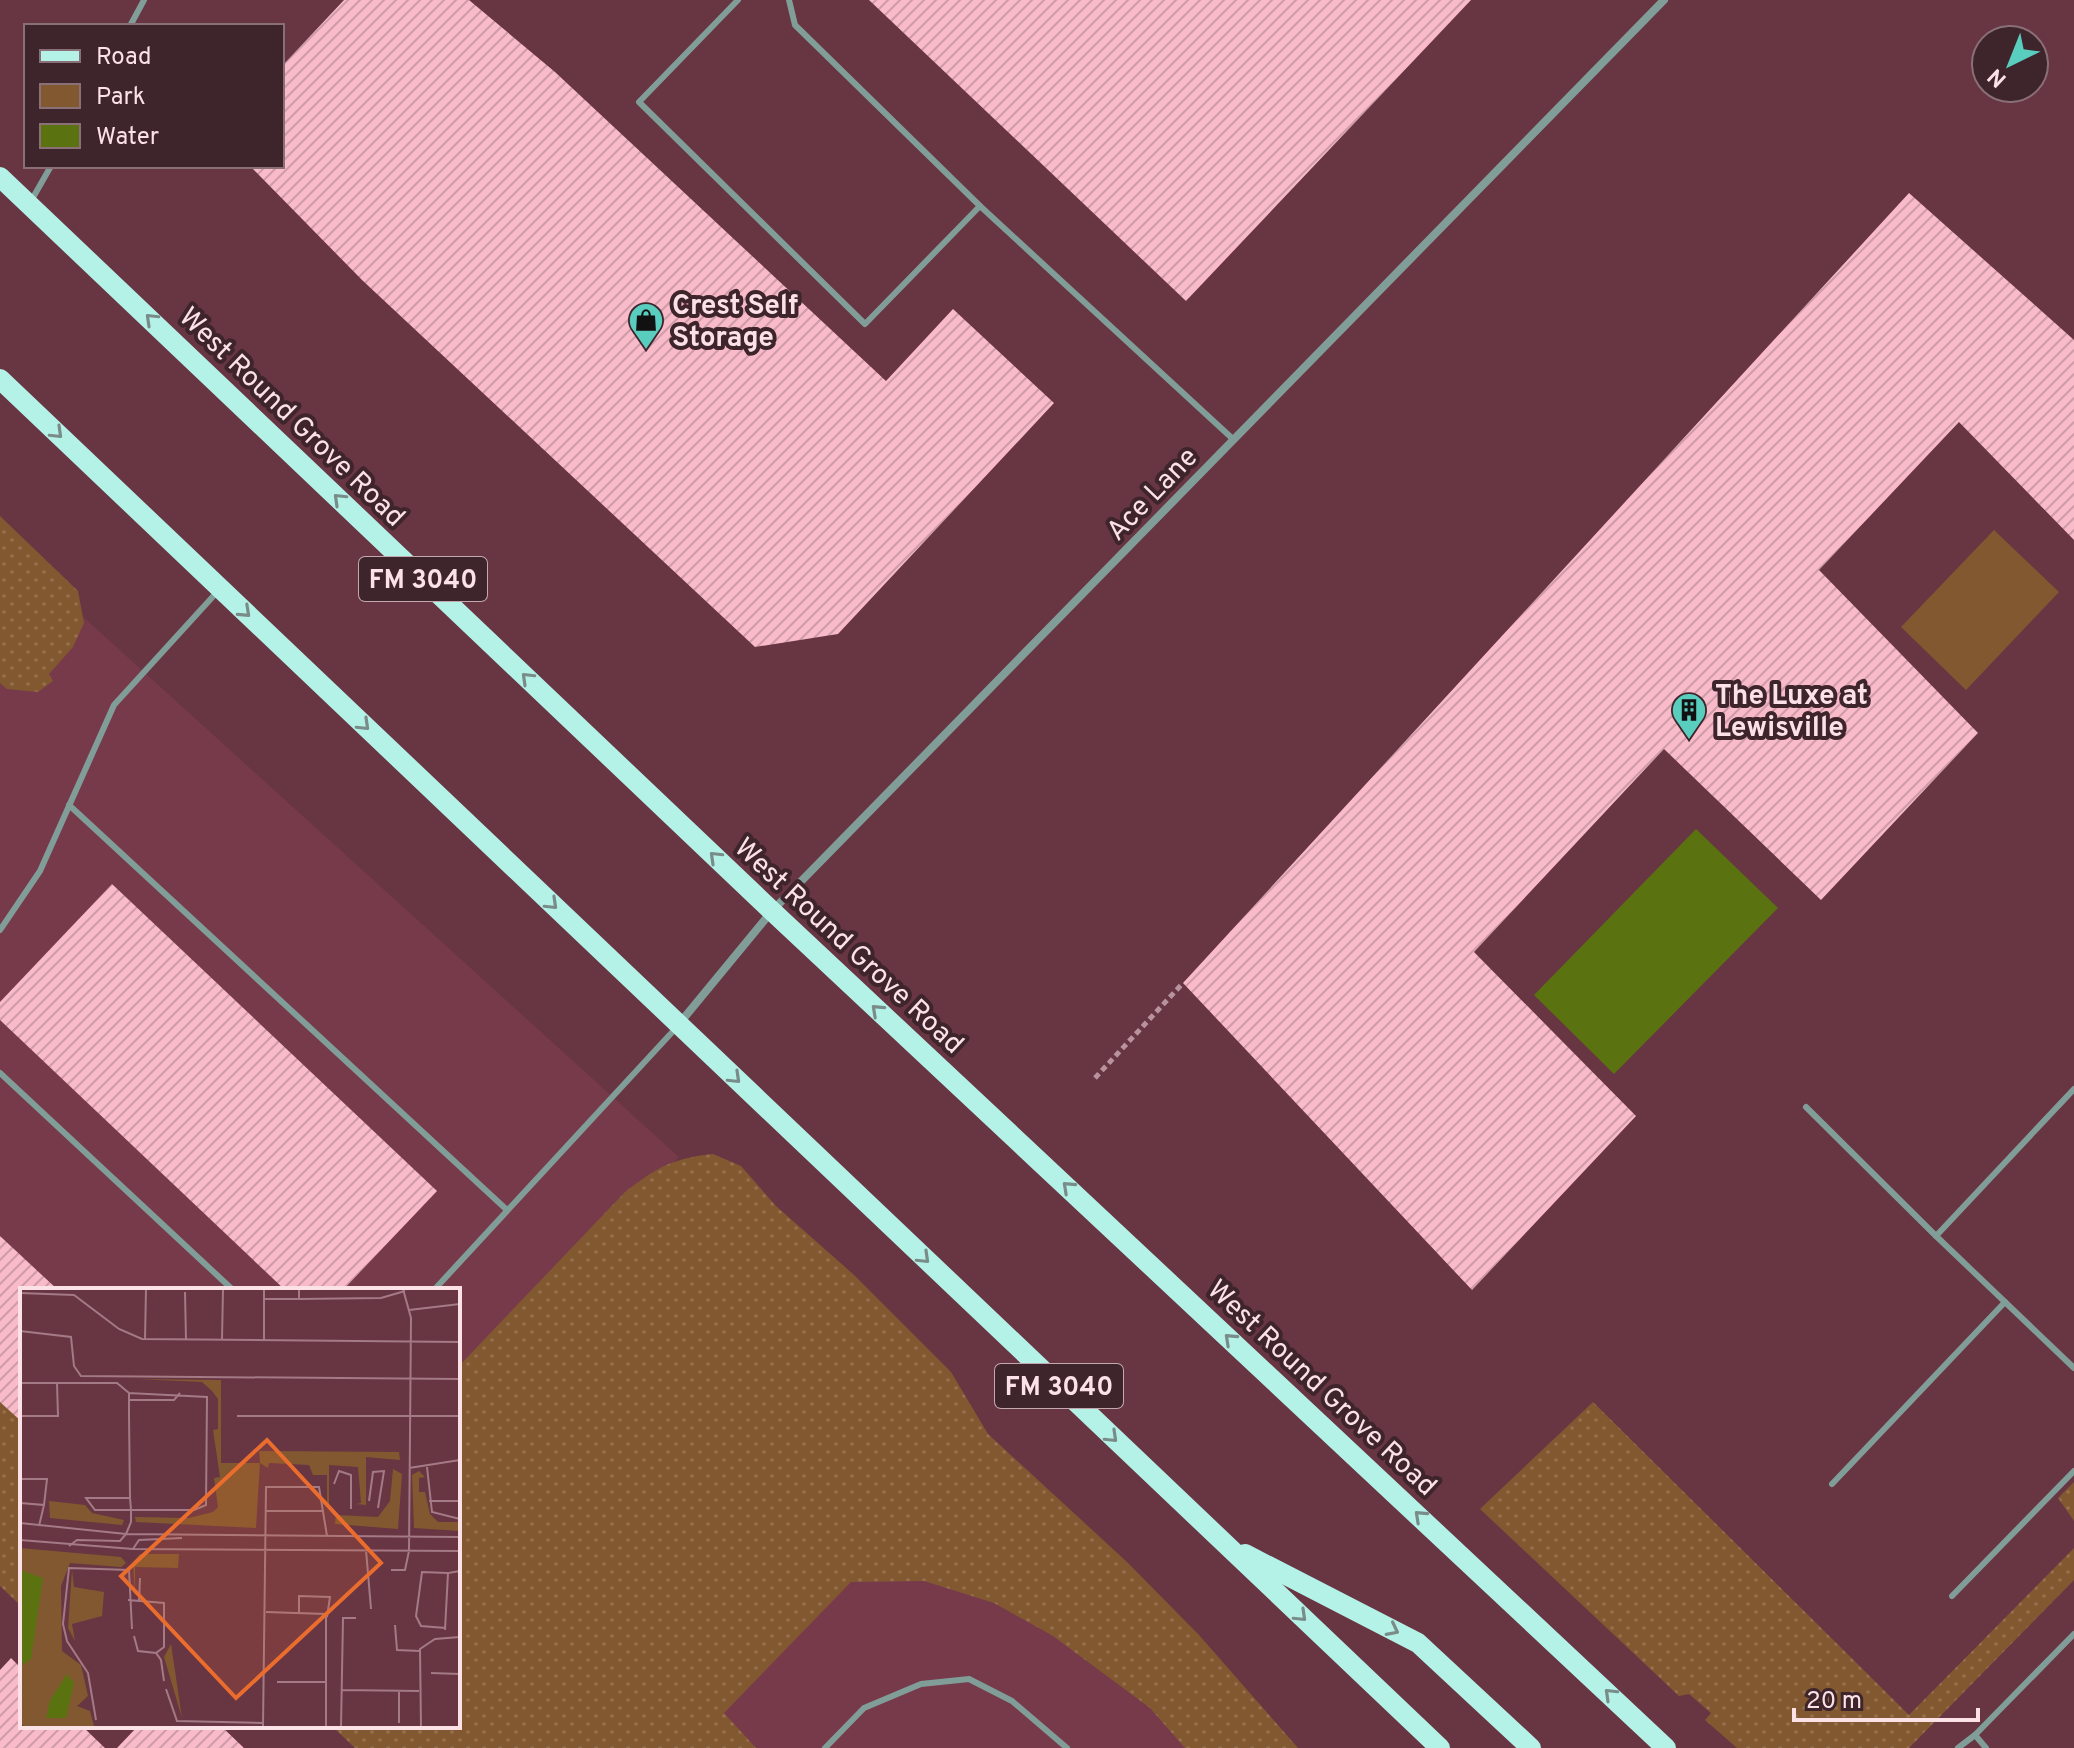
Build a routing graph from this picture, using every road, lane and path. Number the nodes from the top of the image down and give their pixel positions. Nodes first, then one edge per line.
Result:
1 (144, 0) edge
2 (738, 0) edge
3 (789, 0) edge
4 (1664, 0) edge
5 (131, 24) edge
6 (50, 168) edge
7 (0, 177) edge
8 (29, 204) junction
9 (980, 206) junction
10 (0, 379) edge
11 (1234, 440) junction
12 (220, 589) junction
13 (69, 805) junction
14 (772, 911) junction
15 (0, 930) edge
16 (1183, 983) dead end
17 (679, 1025) junction
18 (0, 1073) edge
19 (1095, 1078) dead end
20 (2074, 1089) edge
21 (1806, 1107) dead end
22 (507, 1210) junction
23 (1936, 1236) junction
24 (231, 1288) edge
25 (436, 1288) edge
26 (2005, 1302) junction
27 (2074, 1368) edge
28 (2074, 1471) edge
29 (1832, 1484) dead end
30 (1224, 1543) junction
31 (1952, 1596) dead end
32 (2074, 1634) edge
33 (1975, 1735) junction
34 (825, 1748) edge
35 (1067, 1748) edge
36 (1440, 1748) edge
37 (1531, 1748) edge
38 (1666, 1748) edge
39 (1958, 1748) edge
40 (1986, 1748) edge

1 - 5 lane
2 - 9 lane
3 - 9 lane
4 - 11 street, Ace Lane
6 - 8 lane
7 - 8 main road, West Round Grove Road / FM 3040
14 -> 8 main road, West Round Grove Road / FM 3040
9 - 11 lane
10 -> 12 main road, FM 3040
11 - 14 street, Ace Lane
12 - 13 lane
12 -> 17 main road, FM 3040
13 - 15 lane
13 - 22 lane
14 - 17 street, Ace Lane
38 -> 14 main road, West Round Grove Road / FM 3040
16 - 19 path
17 - 22 lane
17 -> 30 main road, FM 3040
18 - 24 lane
20 - 23 lane
21 - 23 lane
22 - 25 lane
23 - 26 lane
26 - 27 lane
26 - 29 lane
28 - 31 lane
30 -> 36 main road, FM 3040
30 -> 37 main road
32 - 33 lane
33 - 39 lane
33 - 40 lane
34 - 35 lane

